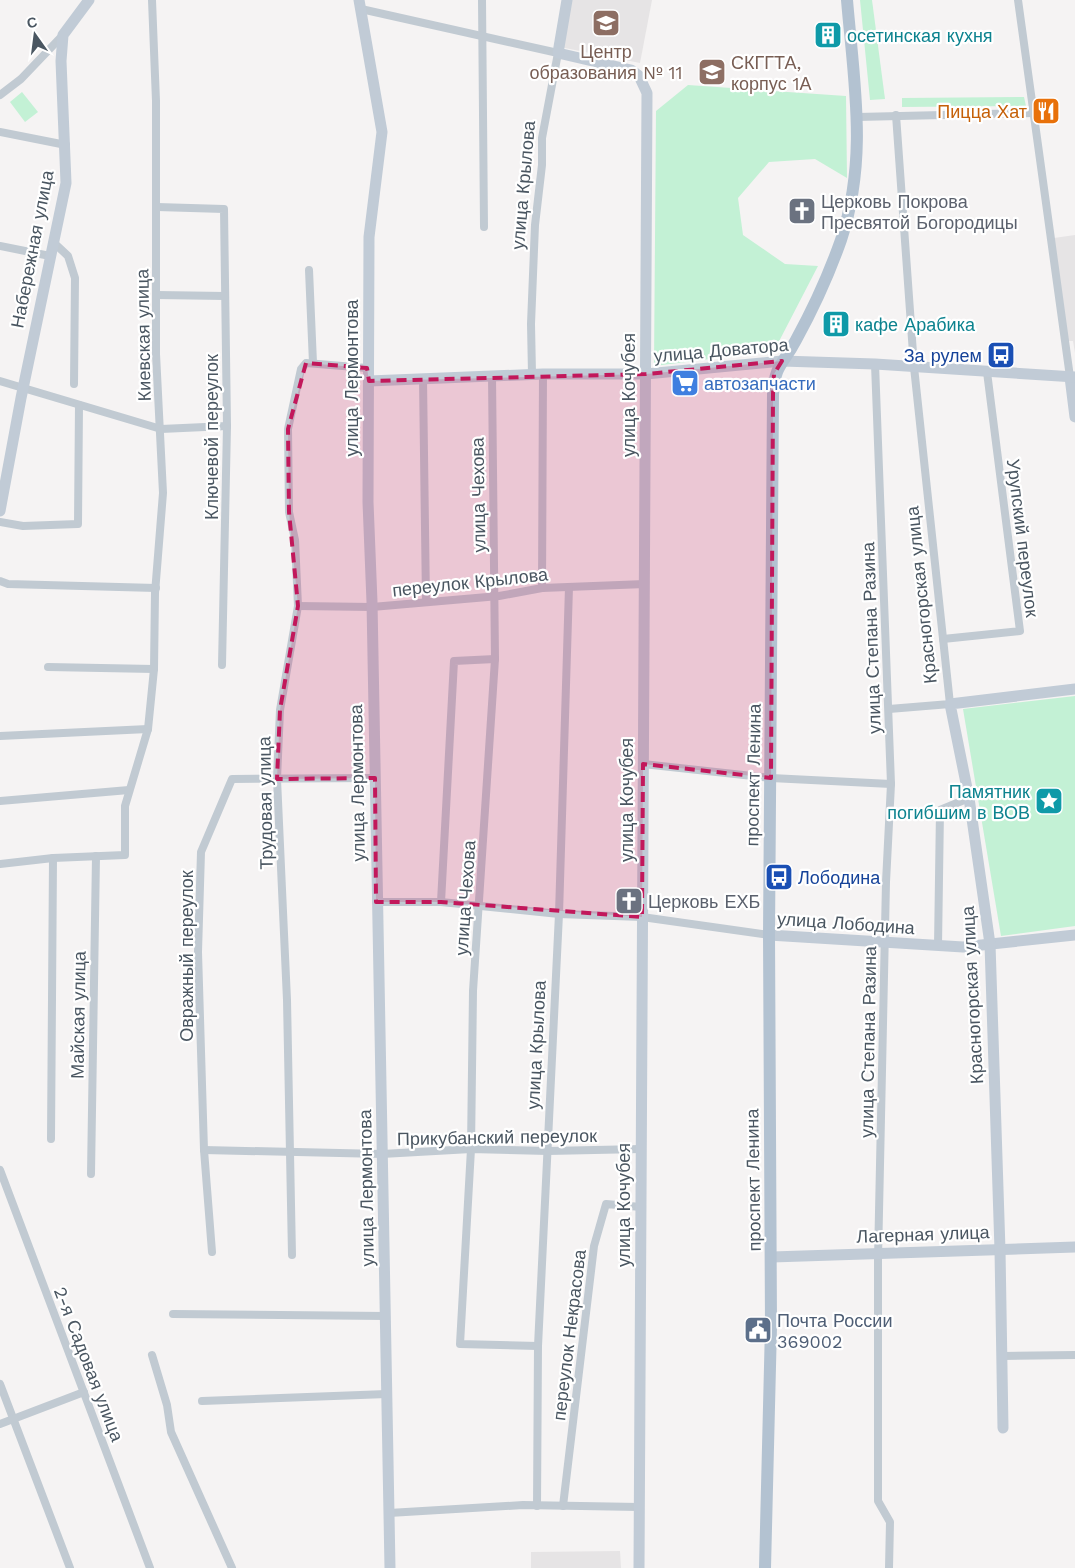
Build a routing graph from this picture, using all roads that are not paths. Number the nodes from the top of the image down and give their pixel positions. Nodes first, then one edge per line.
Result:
1 (89, 0) edge
2 (152, 0) edge
3 (482, 0) edge
4 (567, 0) edge
5 (848, 0) edge
6 (1018, 0) edge
7 (360, 4) edge
8 (62, 35) junction
9 (484, 36) junction
10 (558, 53) junction
11 (0, 95) edge
12 (1033, 113) junction
13 (896, 116) junction
14 (857, 117) junction
15 (0, 132) edge
16 (66, 145) junction
17 (157, 207) junction
18 (484, 227) dead end
19 (53, 242) junction
20 (0, 246) edge
21 (50, 256) junction
22 (310, 270) dead end
23 (157, 295) junction
24 (225, 296) junction
25 (782, 361) junction
26 (313, 363) junction
27 (875, 364) junction
28 (914, 367) junction
29 (367, 368) junction
30 (987, 372) junction
31 (538, 374) junction
32 (646, 374) junction
33 (492, 376) junction
34 (1073, 377) edge
35 (423, 379) junction
36 (369, 381) junction
37 (0, 382) edge
38 (74, 384) dead end
39 (23, 389) junction
40 (79, 405) junction
41 (1075, 417) edge
42 (227, 426) junction
43 (161, 429) junction
44 (0, 511) edge
45 (0, 522) edge
46 (0, 581) edge
47 (645, 584) junction
48 (569, 587) junction
49 (156, 588) junction
50 (542, 588) junction
51 (494, 596) junction
52 (426, 602) junction
53 (298, 606) junction
54 (372, 607) junction
55 (943, 639) junction
56 (495, 659) junction
57 (222, 664) dead end
58 (48, 667) dead end
59 (154, 669) junction
60 (1075, 689) edge
61 (950, 704) junction
62 (889, 709) junction
63 (148, 729) junction
64 (0, 736) edge
65 (644, 764) junction
66 (375, 778) junction
67 (771, 778) junction
68 (277, 779) junction
69 (891, 784) junction
70 (129, 790) junction
71 (969, 798) junction
72 (0, 801) edge
73 (96, 856) junction
74 (53, 858) junction
75 (0, 864) edge
76 (376, 902) junction
77 (441, 902) junction
78 (480, 905) junction
79 (559, 914) junction
80 (642, 917) junction
81 (768, 935) junction
82 (1075, 935) edge
83 (885, 943) junction
84 (990, 944) junction
85 (938, 946) junction
86 (51, 1139) dead end
87 (471, 1149) junction
88 (641, 1149) junction
89 (204, 1150) junction
90 (548, 1151) junction
91 (290, 1152) junction
92 (382, 1154) junction
93 (0, 1170) edge
94 (91, 1174) dead end
95 (641, 1207) junction
96 (1075, 1247) edge
97 (1000, 1250) junction
98 (212, 1252) dead end
99 (878, 1253) junction
100 (292, 1255) dead end
101 (772, 1257) junction
102 (173, 1314) dead end
103 (386, 1316) junction
104 (538, 1346) junction
105 (152, 1355) dead end
106 (1075, 1355) edge
107 (1002, 1356) junction
108 (0, 1384) edge
109 (84, 1392) junction
110 (387, 1394) junction
111 (202, 1401) dead end
112 (13, 1419) junction
113 (0, 1424) edge
114 (1003, 1428) dead end
115 (537, 1506) junction
116 (563, 1506) junction
117 (639, 1508) junction
118 (389, 1514) junction
119 (70, 1568) edge
120 (150, 1568) edge
121 (232, 1568) edge
122 (390, 1568) edge
123 (639, 1568) edge
124 (765, 1568) edge
125 (890, 1568) edge

1 - 8 street
2 - 17 street, Киевская улица
3 - 9 street
4 - 10 street, улица Крылова
5 - 14 main road, проспект Ленина
6 - 12 street
7 - 9 street
7 - 29 street, улица Лермонтова
8 - 11 street
8 - 16 street, Набережная улица
9 - 10 street
9 - 18 street
10 - 31 street, улица Крылова
10 - 32 street, улица Кочубея
12 - 13 street
12 - 34 street
13 - 14 street
13 - 28 street
14 - 25 main road, проспект Ленина
15 - 16 street
16 - 19 street, Набережная улица
17 - 23 street, Киевская улица
17 - 24 street, Ключевой переулок
19 - 21 street, Набережная улица
19 - 38 street
20 - 21 street
21 - 39 street, Набережная улица
22 - 26 street
23 - 24 street
23 - 43 street, Киевская улица
24 - 42 street, Ключевой переулок
25 - 27 street, улица Доватора
25 - 32 street, улица Доватора
25 - 67 main road, проспект Ленина
26 - 29 street
26 - 53 street, Трудовая улица
27 - 28 street, улица Доватора
27 - 62 street, улица Степана Разина
28 - 30 street, улица Доватора
28 - 55 street, Красногорская улица
29 - 36 street, улица Лермонтова
30 - 34 street, улица Доватора
30 - 55 street, Урупский переулок
31 - 32 street, улица Доватора
31 - 33 street, улица Доватора
31 - 50 street, улица Крылова
32 - 47 street, улица Кочубея
33 - 35 street, улица Доватора
33 - 51 street, улица Чехова
34 - 41 street
35 - 36 street, улица Доватора
35 - 52 street
36 - 54 street, улица Лермонтова
37 - 39 street
39 - 40 street
39 - 44 street, Набережная улица
40 - 43 street
40 - 45 street
42 - 43 street
42 - 57 street, Ключевой переулок
43 - 49 street, Киевская улица
46 - 49 street
47 - 48 street, переулок Крылова
47 - 65 street, улица Кочубея
48 - 50 street, переулок Крылова
48 - 79 street, улица Крылова
49 - 59 street, Киевская улица
50 - 51 street, переулок Крылова
51 - 52 street, переулок Крылова
51 - 56 street, улица Чехова
52 - 54 street, переулок Крылова
53 - 54 street, переулок Крылова
53 - 68 street, Трудовая улица
54 - 66 street, улица Лермонтова
55 - 61 street, Красногорская улица
56 - 77 street
56 - 78 street, улица Чехова
58 - 59 street
59 - 63 street, Киевская улица
60 - 61 street
61 - 62 street
61 - 71 street, Красногорская улица
62 - 69 street, улица Степана Разина
63 - 64 street
63 - 70 street, Киевская улица
65 - 67 street
65 - 80 street, улица Кочубея
66 - 68 street, Овражный переулок
66 - 76 street, улица Лермонтова
67 - 69 street
67 - 81 main road, проспект Ленина
68 - 89 street, Овражный переулок
68 - 91 street, Трудовая улица
69 - 83 street, улица Степана Разина
70 - 72 street
70 - 73 street, Киевская улица
71 - 84 street, Красногорская улица
71 - 85 street
73 - 74 street, Киевская улица
73 - 94 street, Майская улица
74 - 75 street, Киевская улица
74 - 86 street
76 - 77 street, улица Лободина
76 - 92 street, улица Лермонтова
77 - 78 street, улица Лободина
78 - 79 street, улица Лободина
78 - 87 street, улица Чехова
79 - 80 street, улица Лободина
79 - 90 street, улица Крылова
80 - 81 street, улица Лободина
80 - 88 street, улица Кочубея
81 - 83 street, улица Лободина
81 - 101 main road, проспект Ленина
82 - 84 street, улица Лободина
83 - 85 street, улица Лободина
83 - 99 street, улица Степана Разина
84 - 85 street, улица Лободина
84 - 97 street, Красногорская улица
87 - 90 street, Прикубанский переулок
87 - 92 street, Прикубанский переулок
87 - 104 street, улица Чехова
88 - 90 street, Прикубанский переулок
88 - 95 street, улица Кочубея
89 - 91 street, Прикубанский переулок
89 - 98 street, Овражный переулок
90 - 104 street, улица Крылова
91 - 92 street, Прикубанский переулок
91 - 100 street, Трудовая улица
92 - 103 street, улица Лермонтова
93 - 109 street, 2-я Садовая улица
95 - 116 street, переулок Некрасова
95 - 117 street, улица Кочубея
96 - 97 street, Лагерная улица
97 - 99 street, Лагерная улица
97 - 107 street, Красногорская улица
99 - 101 street, Лагерная улица
99 - 125 street, улица Степана Разина
101 - 124 main road, проспект Ленина
102 - 103 street
103 - 110 street, улица Лермонтова
104 - 115 street, улица Крылова
105 - 121 street
106 - 107 street
107 - 114 street, Красногорская улица
108 - 112 street
109 - 112 street
109 - 120 street, 2-я Садовая улица
110 - 111 street
110 - 118 street, улица Лермонтова
112 - 113 street
112 - 119 street
115 - 116 street
115 - 118 street
116 - 117 street
117 - 123 street, улица Кочубея
118 - 122 street, улица Лермонтова

